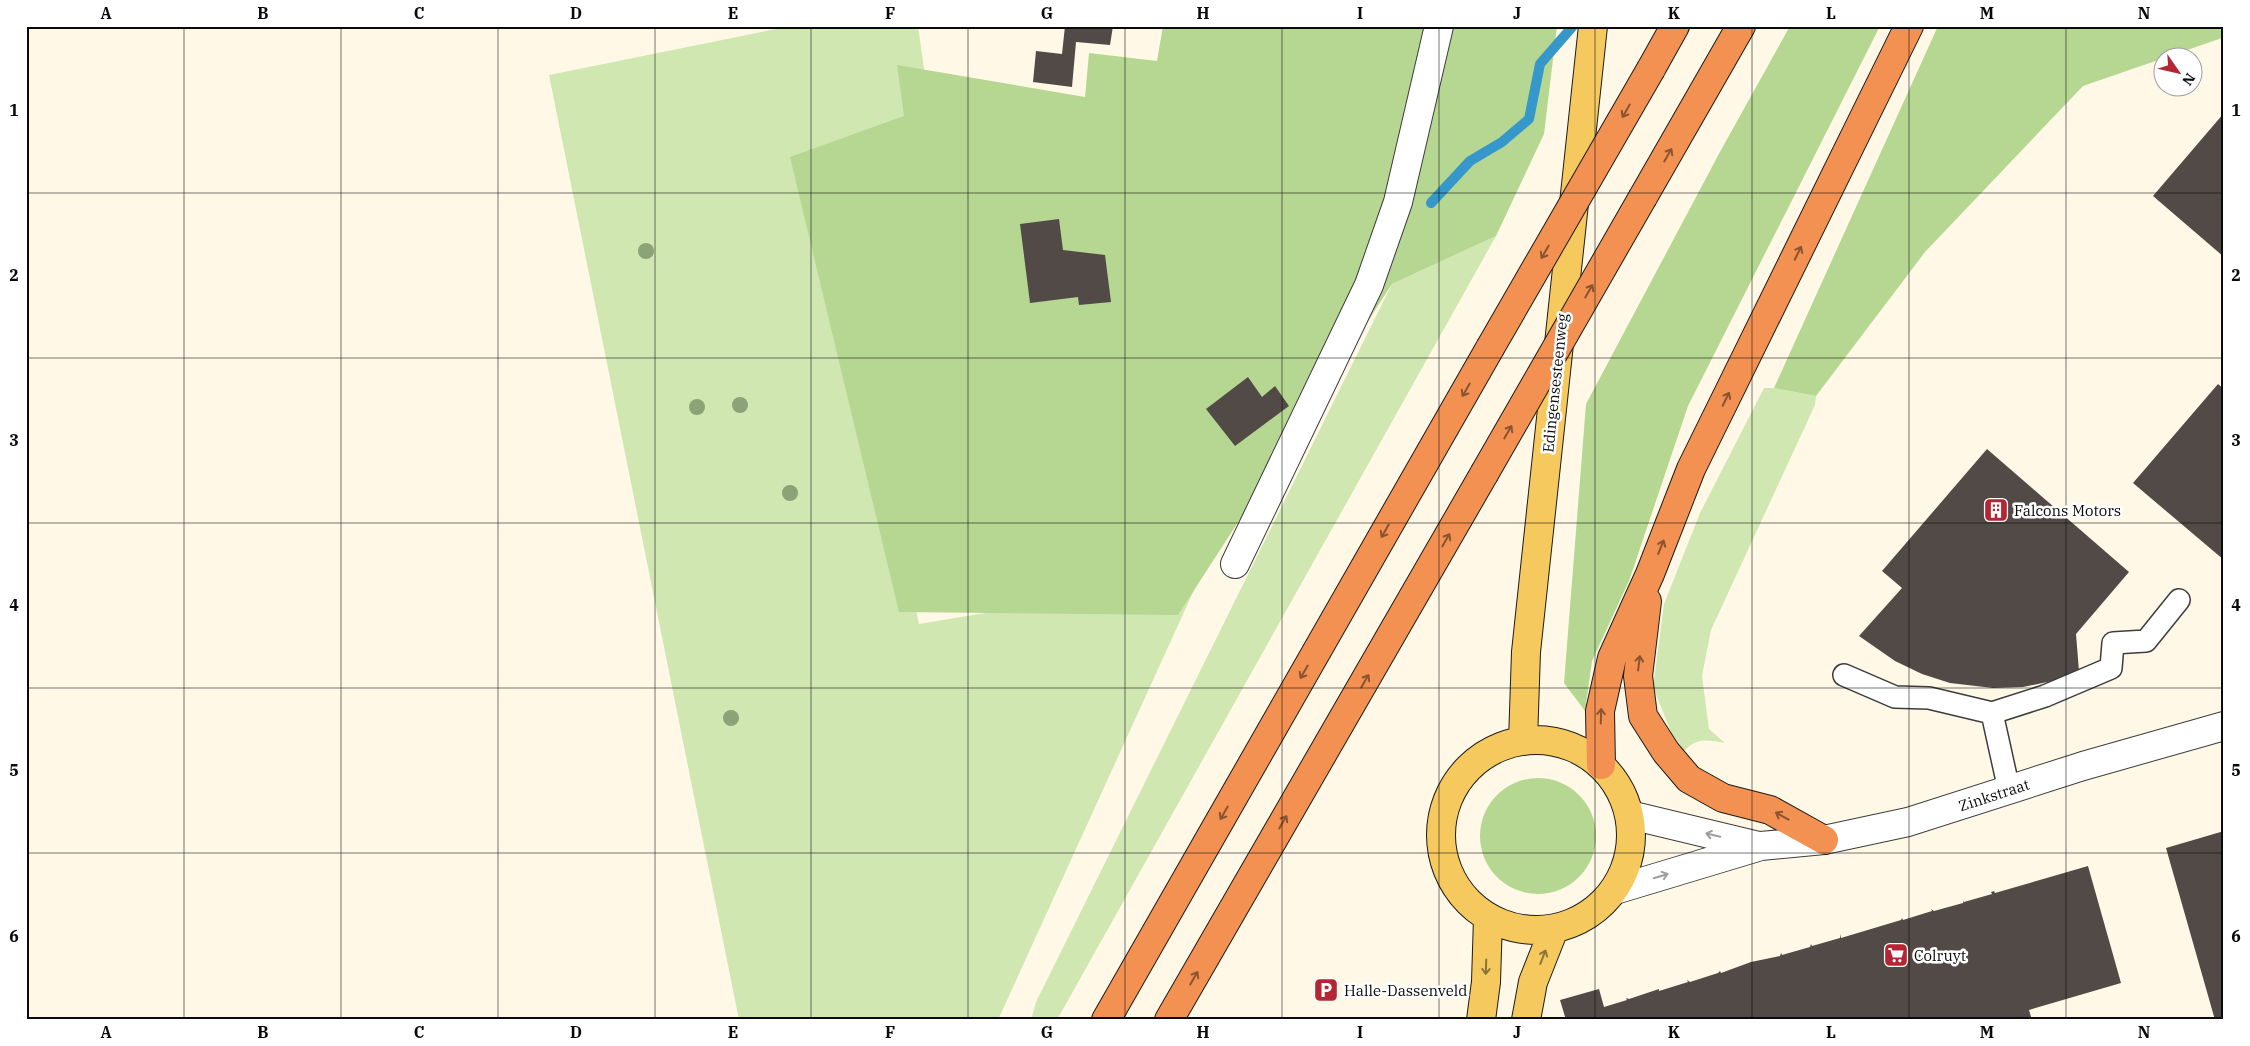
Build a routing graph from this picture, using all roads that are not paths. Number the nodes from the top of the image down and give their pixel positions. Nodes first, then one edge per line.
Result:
1 (1440, 26) edge
2 (1593, 26) edge
3 (1675, 26) edge
4 (1741, 26) edge
5 (1909, 26) edge
6 (1235, 564) dead end
7 (1650, 574) junction
8 (2179, 600) dead end
9 (1844, 675) dead end
10 (1992, 712) junction
11 (2224, 726) edge
12 (1523, 741) junction
13 (1601, 765) junction
14 (2009, 790) junction
15 (1630, 815) junction
16 (1824, 840) junction
17 (1761, 846) junction
18 (1615, 890) junction
19 (1488, 918) junction
20 (1554, 929) junction
21 (1106, 1020) edge
22 (1169, 1020) edge
23 (1481, 1020) edge
24 (1526, 1020) edge

1 - 6 street
2 - 12 main road, Edingensesteenweg
3 -> 21 highway, bridge
22 -> 4 highway, bridge
7 -> 5 highway
13 -> 7 highway
16 -> 7 highway
8 - 10 lane
9 - 10 lane
10 - 14 lane
11 - 14 street, Zinkstraat
12 - 13 main road
12 - 19 main road
13 - 15 main road
14 - 16 street, Zinkstraat
17 -> 15 street, Zinkstraat
15 - 18 main road
16 - 17 street, Zinkstraat
18 -> 17 street, Zinkstraat
18 - 20 main road
19 - 20 main road
19 -> 23 main road
24 -> 20 main road

